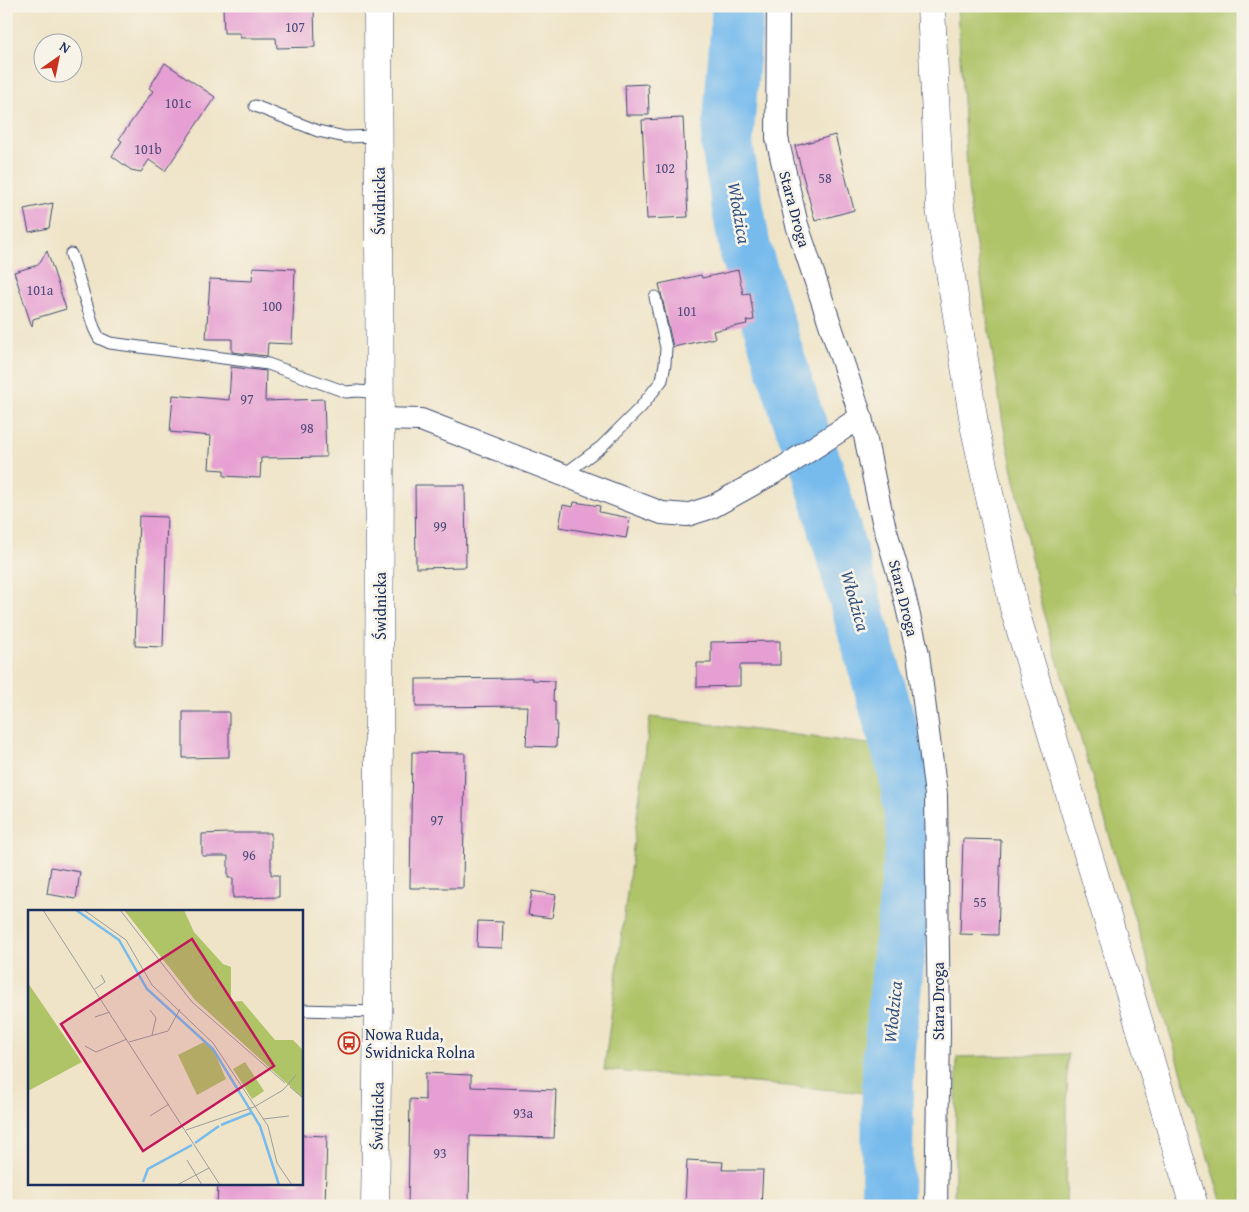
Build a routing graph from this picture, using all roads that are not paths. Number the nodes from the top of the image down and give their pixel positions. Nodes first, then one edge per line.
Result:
1 (378, 6) edge
2 (778, 6) edge
3 (931, 6) edge
4 (254, 106) dead end
5 (378, 136) junction
6 (70, 254) dead end
7 (655, 296) dead end
8 (380, 406) junction
9 (854, 421) junction
10 (562, 476) junction
11 (302, 1010) edge
12 (378, 1012) junction
13 (375, 1206) edge
14 (936, 1206) edge
15 (1194, 1206) edge

1 - 5 main road, Świdnicka
2 - 9 street, Stara Droga
3 - 15 main road
4 - 5 lane
5 - 8 main road, Świdnicka
6 - 8 lane
7 - 10 lane
8 - 10 street
8 - 12 main road, Świdnicka
9 - 10 street
9 - 14 street, Stara Droga
11 - 12 lane
12 - 13 main road, Świdnicka

